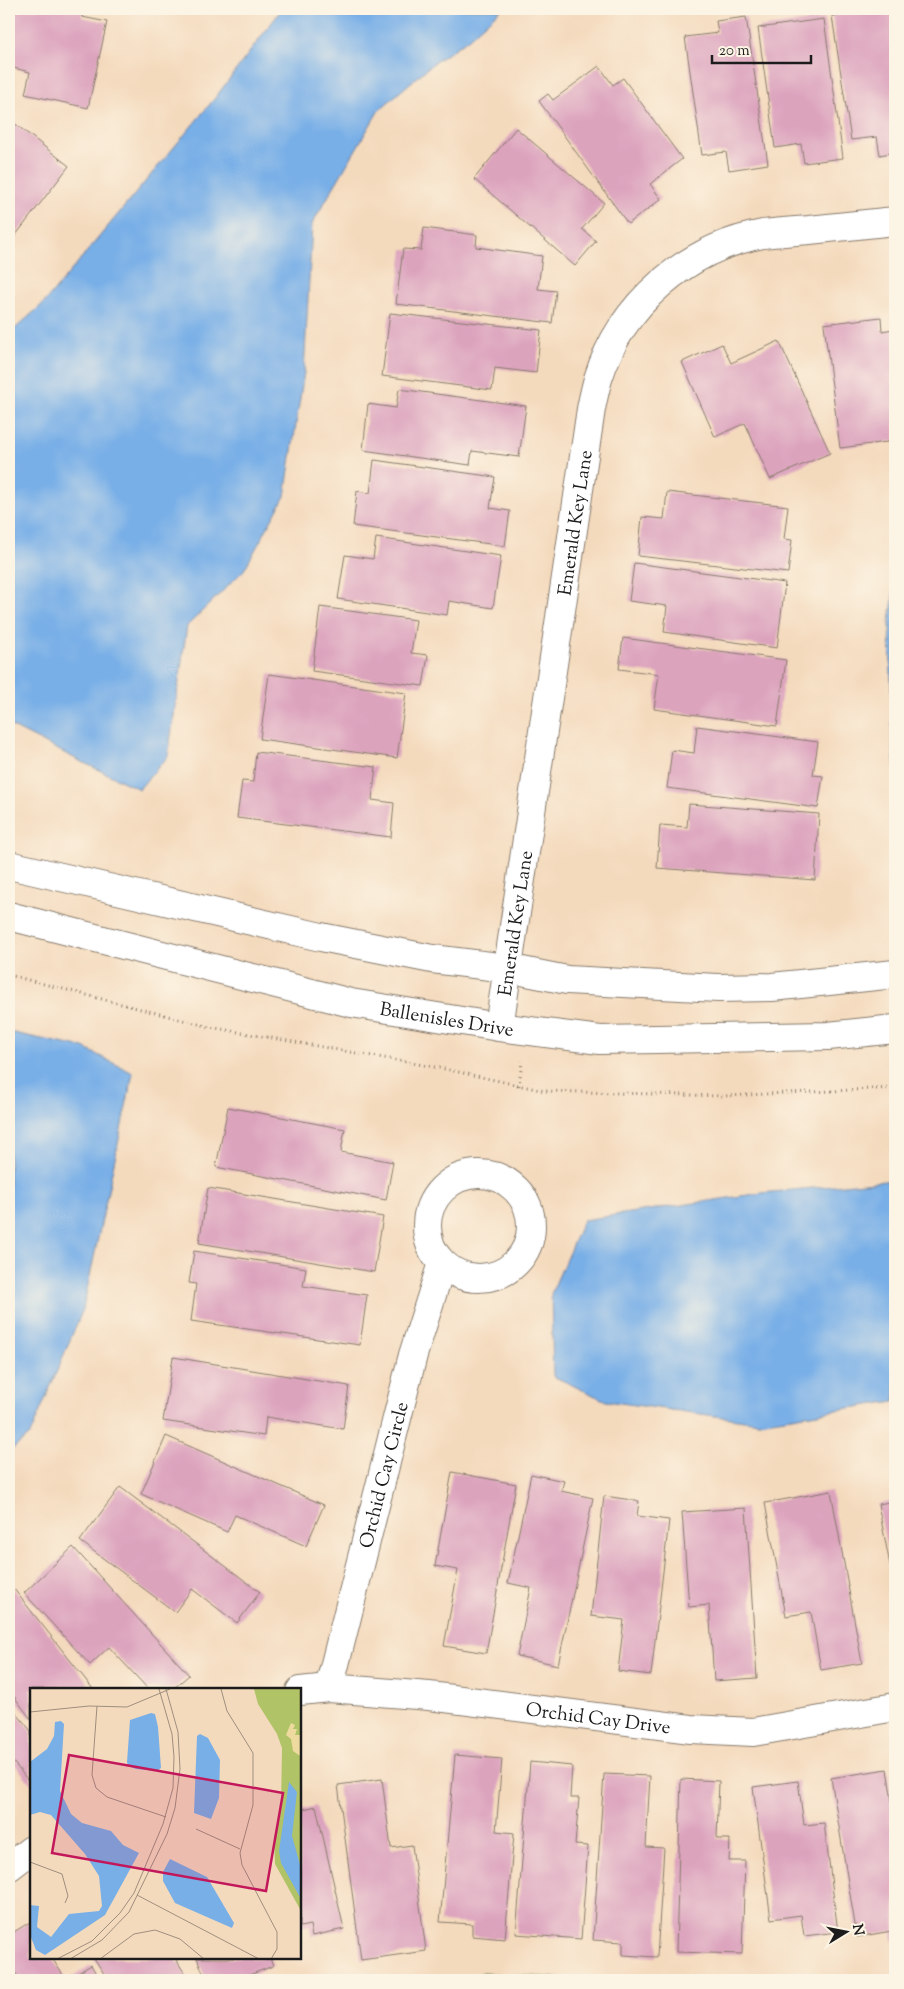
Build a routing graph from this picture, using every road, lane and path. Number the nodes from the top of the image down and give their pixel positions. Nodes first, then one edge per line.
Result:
1 (895, 221) edge
2 (9, 865) edge
3 (9, 916) edge
4 (507, 968) junction
5 (895, 974) edge
6 (9, 975) edge
7 (499, 1027) junction
8 (895, 1029) edge
9 (524, 1053) dead end
10 (518, 1086) junction
11 (895, 1088) edge
12 (442, 1263) dead end
13 (328, 1688) junction
14 (301, 1691) edge
15 (895, 1707) edge
16 (30, 1851) edge
17 (9, 1866) edge

1 - 4 street, Emerald Key Lane
2 - 4 street
3 - 7 street, Ballenisles Drive
4 - 5 street
4 - 7 street, Emerald Key Lane
6 - 10 path
7 - 8 street, Ballenisles Drive
9 - 10 path
10 - 11 path
12 - 13 street, Orchid Cay Circle
13 - 14 street, Orchid Cay Drive
13 - 15 street, Orchid Cay Drive
16 - 17 street

